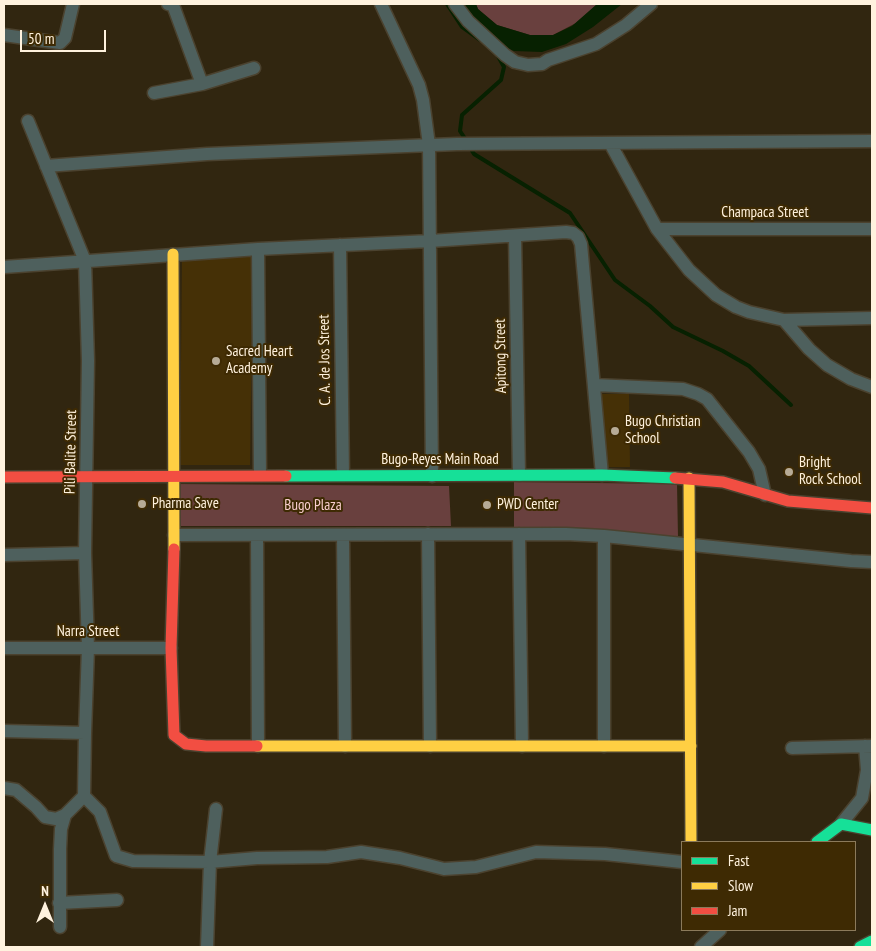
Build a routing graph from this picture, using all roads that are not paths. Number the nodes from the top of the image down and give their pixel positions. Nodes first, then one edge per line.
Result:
1 (73, 4) edge
2 (168, 4) edge
3 (381, 4) edge
4 (454, 4) edge
5 (651, 4) edge
6 (4, 35) edge
7 (254, 68) dead end
8 (202, 84) junction
9 (154, 93) dead end
10 (28, 120) dead end
11 (872, 141) edge
12 (610, 143) junction
13 (429, 145) junction
14 (46, 166) junction
15 (657, 229) junction
16 (872, 229) edge
17 (515, 236) junction
18 (430, 242) junction
19 (340, 245) junction
20 (258, 249) junction
21 (173, 254) junction
22 (86, 261) junction
23 (4, 267) edge
24 (872, 318) edge
25 (784, 320) junction
26 (594, 386) junction
27 (872, 387) edge
28 (174, 475) junction
29 (260, 475) junction
30 (343, 475) junction
31 (520, 475) junction
32 (602, 475) junction
33 (4, 476) edge
34 (432, 476) junction
35 (87, 477) junction
36 (689, 478) junction
37 (765, 495) junction
38 (872, 508) edge
39 (428, 534) junction
40 (518, 534) junction
41 (257, 535) junction
42 (343, 535) junction
43 (174, 536) junction
44 (604, 536) junction
45 (690, 545) junction
46 (86, 553) junction
47 (4, 555) edge
48 (872, 562) edge
49 (4, 648) edge
50 (88, 648) junction
51 (171, 648) junction
52 (4, 731) edge
53 (84, 733) junction
54 (258, 746) junction
55 (345, 746) junction
56 (430, 746) junction
57 (522, 746) junction
58 (604, 746) junction
59 (691, 746) junction
60 (869, 746) edge
61 (792, 748) dead end
62 (4, 788) edge
63 (84, 796) junction
64 (216, 809) dead end
65 (65, 816) junction
66 (840, 824) junction
67 (872, 830) edge
68 (692, 841) edge
69 (817, 841) edge
70 (210, 862) junction
71 (681, 862) edge
72 (117, 900) dead end
73 (59, 903) junction
74 (60, 927) dead end
75 (719, 931) edge
76 (872, 941) edge
77 (207, 947) edge
78 (701, 947) edge
79 (860, 947) edge

1 - 6 street
2 - 8 street
3 - 13 street
4 - 5 street
7 - 8 street
8 - 9 street
10 - 14 street, Pili Balite Street
11 - 12 street
12 - 13 street
12 - 15 street
13 - 14 street
13 - 18 street
14 - 22 street, Pili Balite Street
15 - 16 street, Champaca Street
15 - 25 street
17 - 18 street
17 - 26 street
17 - 31 street, Apitong Street
18 - 19 street
18 - 34 street
19 - 20 street
19 - 30 street, C. A. de Jos Street
20 - 21 street
20 - 29 street
21 - 22 street
21 - 28 street
22 - 23 street
22 - 35 street, Pili Balite Street
24 - 25 street
25 - 27 street
26 - 32 street
26 - 37 street
28 - 29 street, Bugo-Reyes Main Road
28 - 35 street, Bugo-Reyes Main Road
28 - 43 street
29 - 30 street, Bugo-Reyes Main Road
30 - 34 street, Bugo-Reyes Main Road
31 - 32 street, Bugo-Reyes Main Road
31 - 34 street, Bugo-Reyes Main Road
32 - 36 street, Bugo-Reyes Main Road
33 - 35 street, Bugo-Reyes Main Road
35 - 46 street, Pili Balite Street
36 - 37 street, Bugo-Reyes Main Road
36 - 45 street
37 - 38 street, Bugo-Reyes Main Road
39 - 40 street
39 - 42 street
39 - 56 street
40 - 44 street
40 - 57 street
41 - 42 street
41 - 43 street
41 - 54 street
42 - 55 street
43 - 51 street
44 - 45 street
44 - 58 street
45 - 48 street
45 - 59 street
46 - 47 street
46 - 50 street, Pili Balite Street
49 - 50 street, Narra Street
50 - 51 street, Narra Street
50 - 53 street, Pili Balite Street
51 - 54 street
52 - 53 street
53 - 63 street, Pili Balite Street
54 - 55 street
55 - 56 street
56 - 57 street
57 - 58 street
58 - 59 street
59 - 68 street
60 - 61 street
60 - 66 street
62 - 65 street
63 - 65 street
63 - 70 street
64 - 70 street
65 - 73 street
66 - 67 street
66 - 69 street
70 - 71 street
70 - 77 street
72 - 73 street
73 - 74 street
75 - 78 street
76 - 79 street

